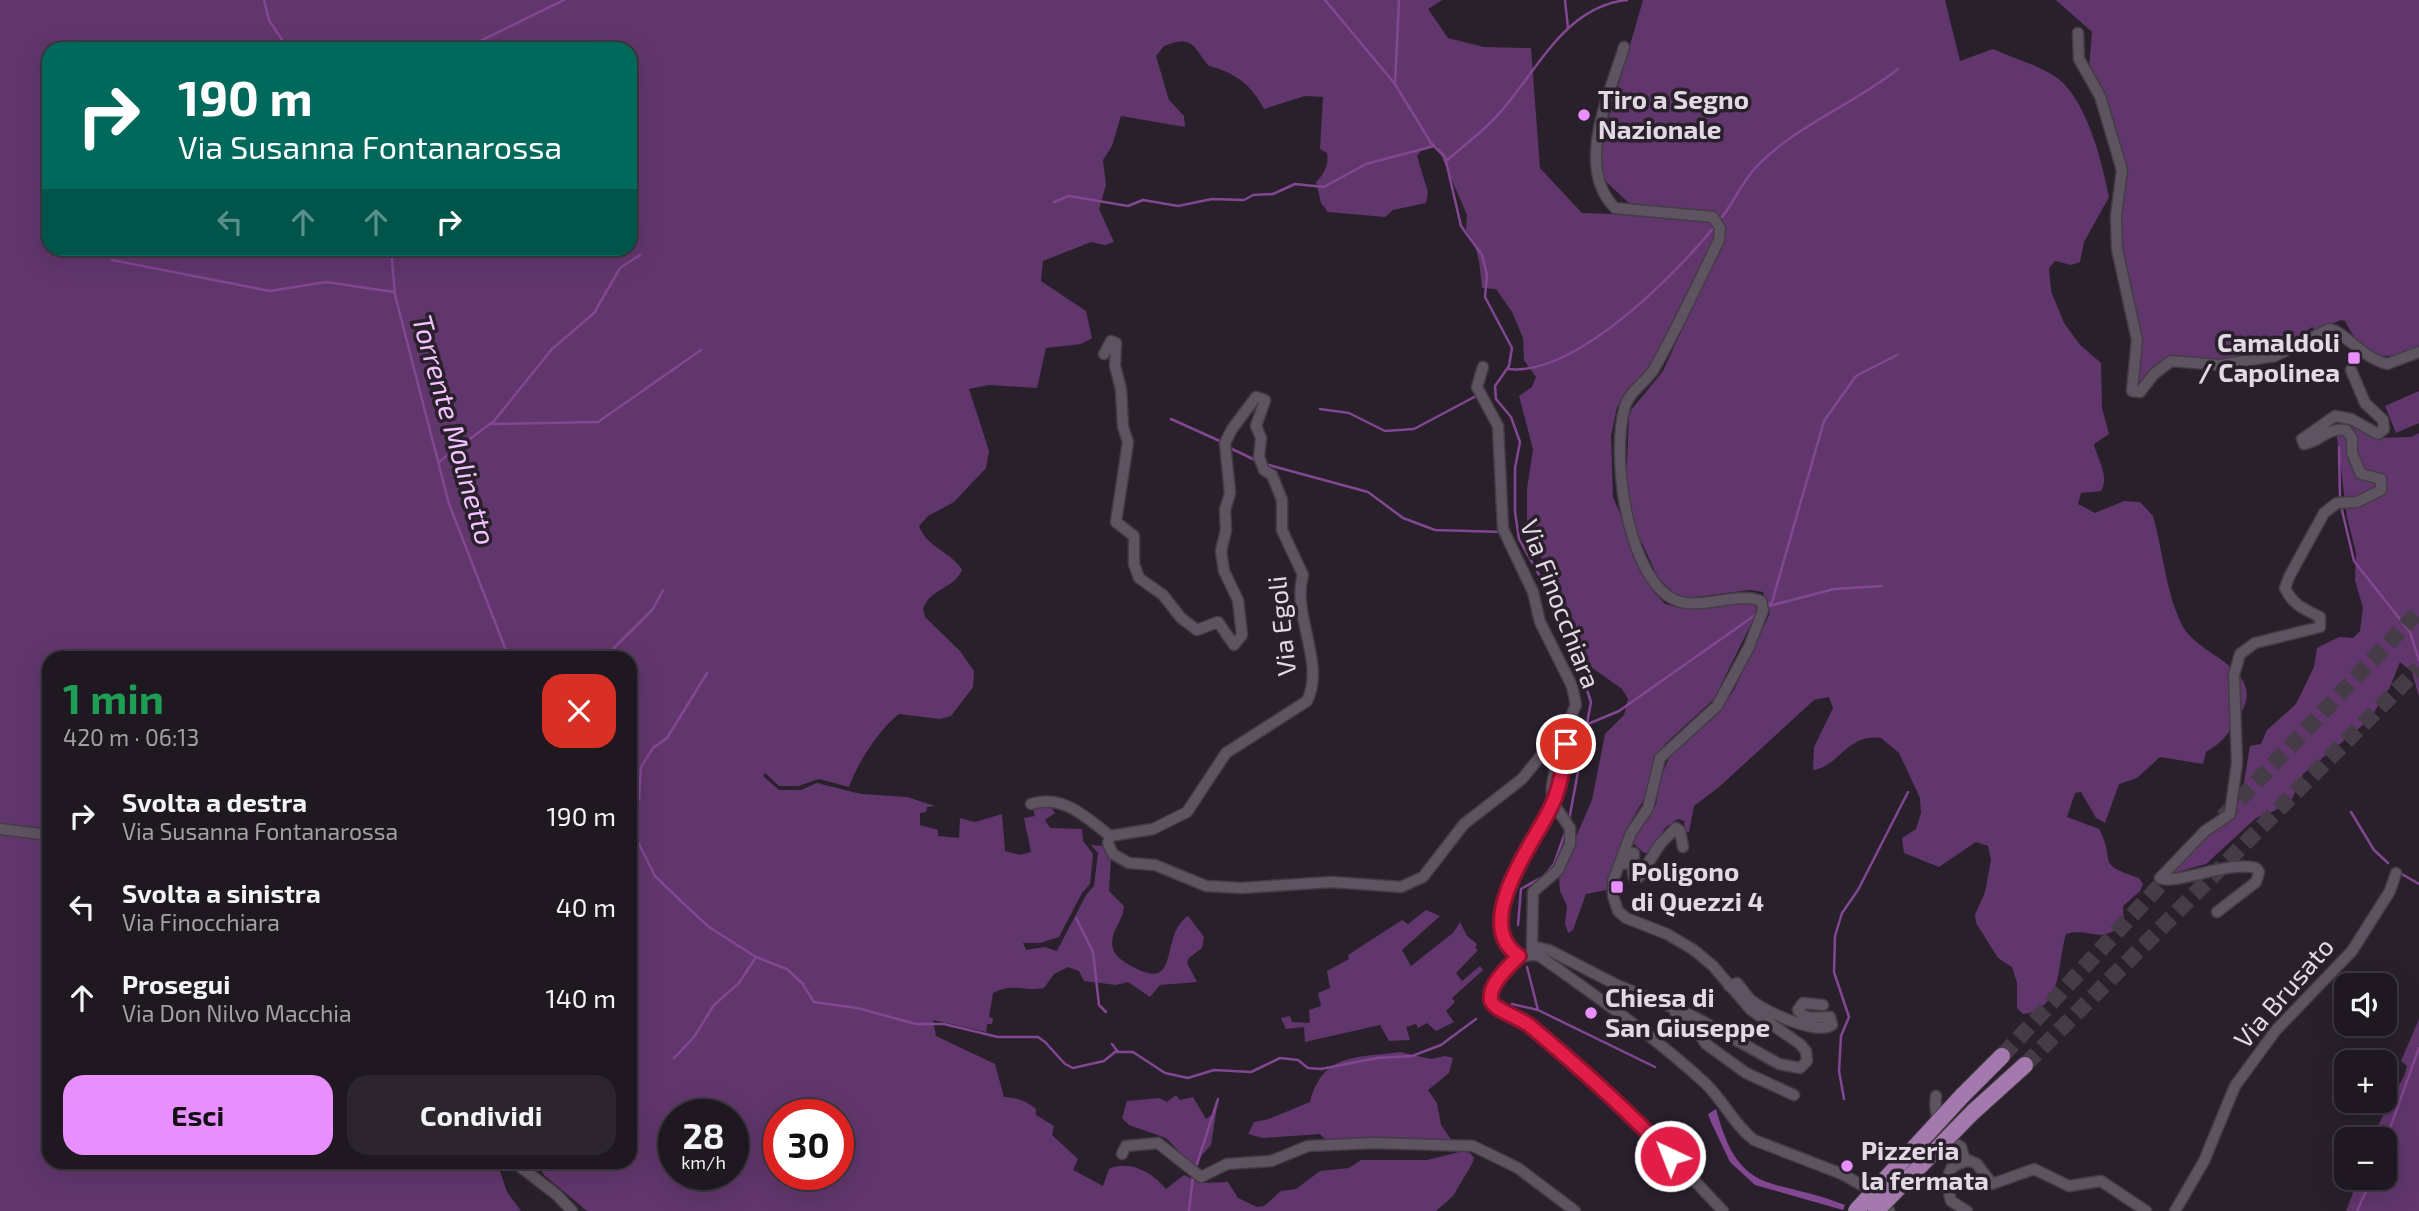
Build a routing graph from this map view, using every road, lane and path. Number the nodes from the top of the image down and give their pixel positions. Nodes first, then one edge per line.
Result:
1 (2078, 33) dead end
2 (1624, 47) dead end
3 (2419, 352) edge
4 (1104, 354) dead end
5 (1483, 367) dead end
6 (2351, 370) dead end
7 (1555, 801) junction
8 (1031, 804) dead end
9 (0, 829) edge
10 (42, 834) edge
11 (1110, 836) junction
12 (1683, 847) dead end
13 (2396, 873) dead end
14 (1613, 881) junction
15 (2217, 912) dead end
16 (1532, 949) junction
17 (1519, 956) junction
18 (1729, 986) junction
19 (1823, 1005) dead end
20 (1675, 1009) junction
21 (2002, 1056) tunnel mouth
22 (2025, 1065) tunnel mouth
23 (1794, 1095) dead end
24 (1936, 1096) dead end
25 (1122, 1154) dead end
26 (1965, 1160) junction
27 (523, 1169) edge
28 (572, 1211) edge
29 (1575, 1211) edge
30 (1723, 1211) edge
31 (1856, 1211) edge
32 (1876, 1211) edge
33 (1889, 1211) edge
34 (1967, 1211) edge
35 (2146, 1211) edge
36 (2175, 1211) edge

1 - 3 street
2 - 14 street
4 - 11 street, Via Egoli
5 - 7 street, Via Finocchiara
6 - 15 street
7 - 11 street, bridge
7 - 16 street
7 - 17 street, Via Finocchiara
8 - 11 street
9 - 10 street
12 - 14 street
13 - 36 street, Via Brusato
14 - 18 street
16 - 17 street
16 - 20 street
16 - 33 street
17 - 30 street
18 - 19 street
18 - 20 street
20 - 23 street
21 - 31 highway, bridge
22 - 32 highway, bridge
24 - 26 street
25 - 29 street
26 - 34 street
26 - 35 street
27 - 28 street

